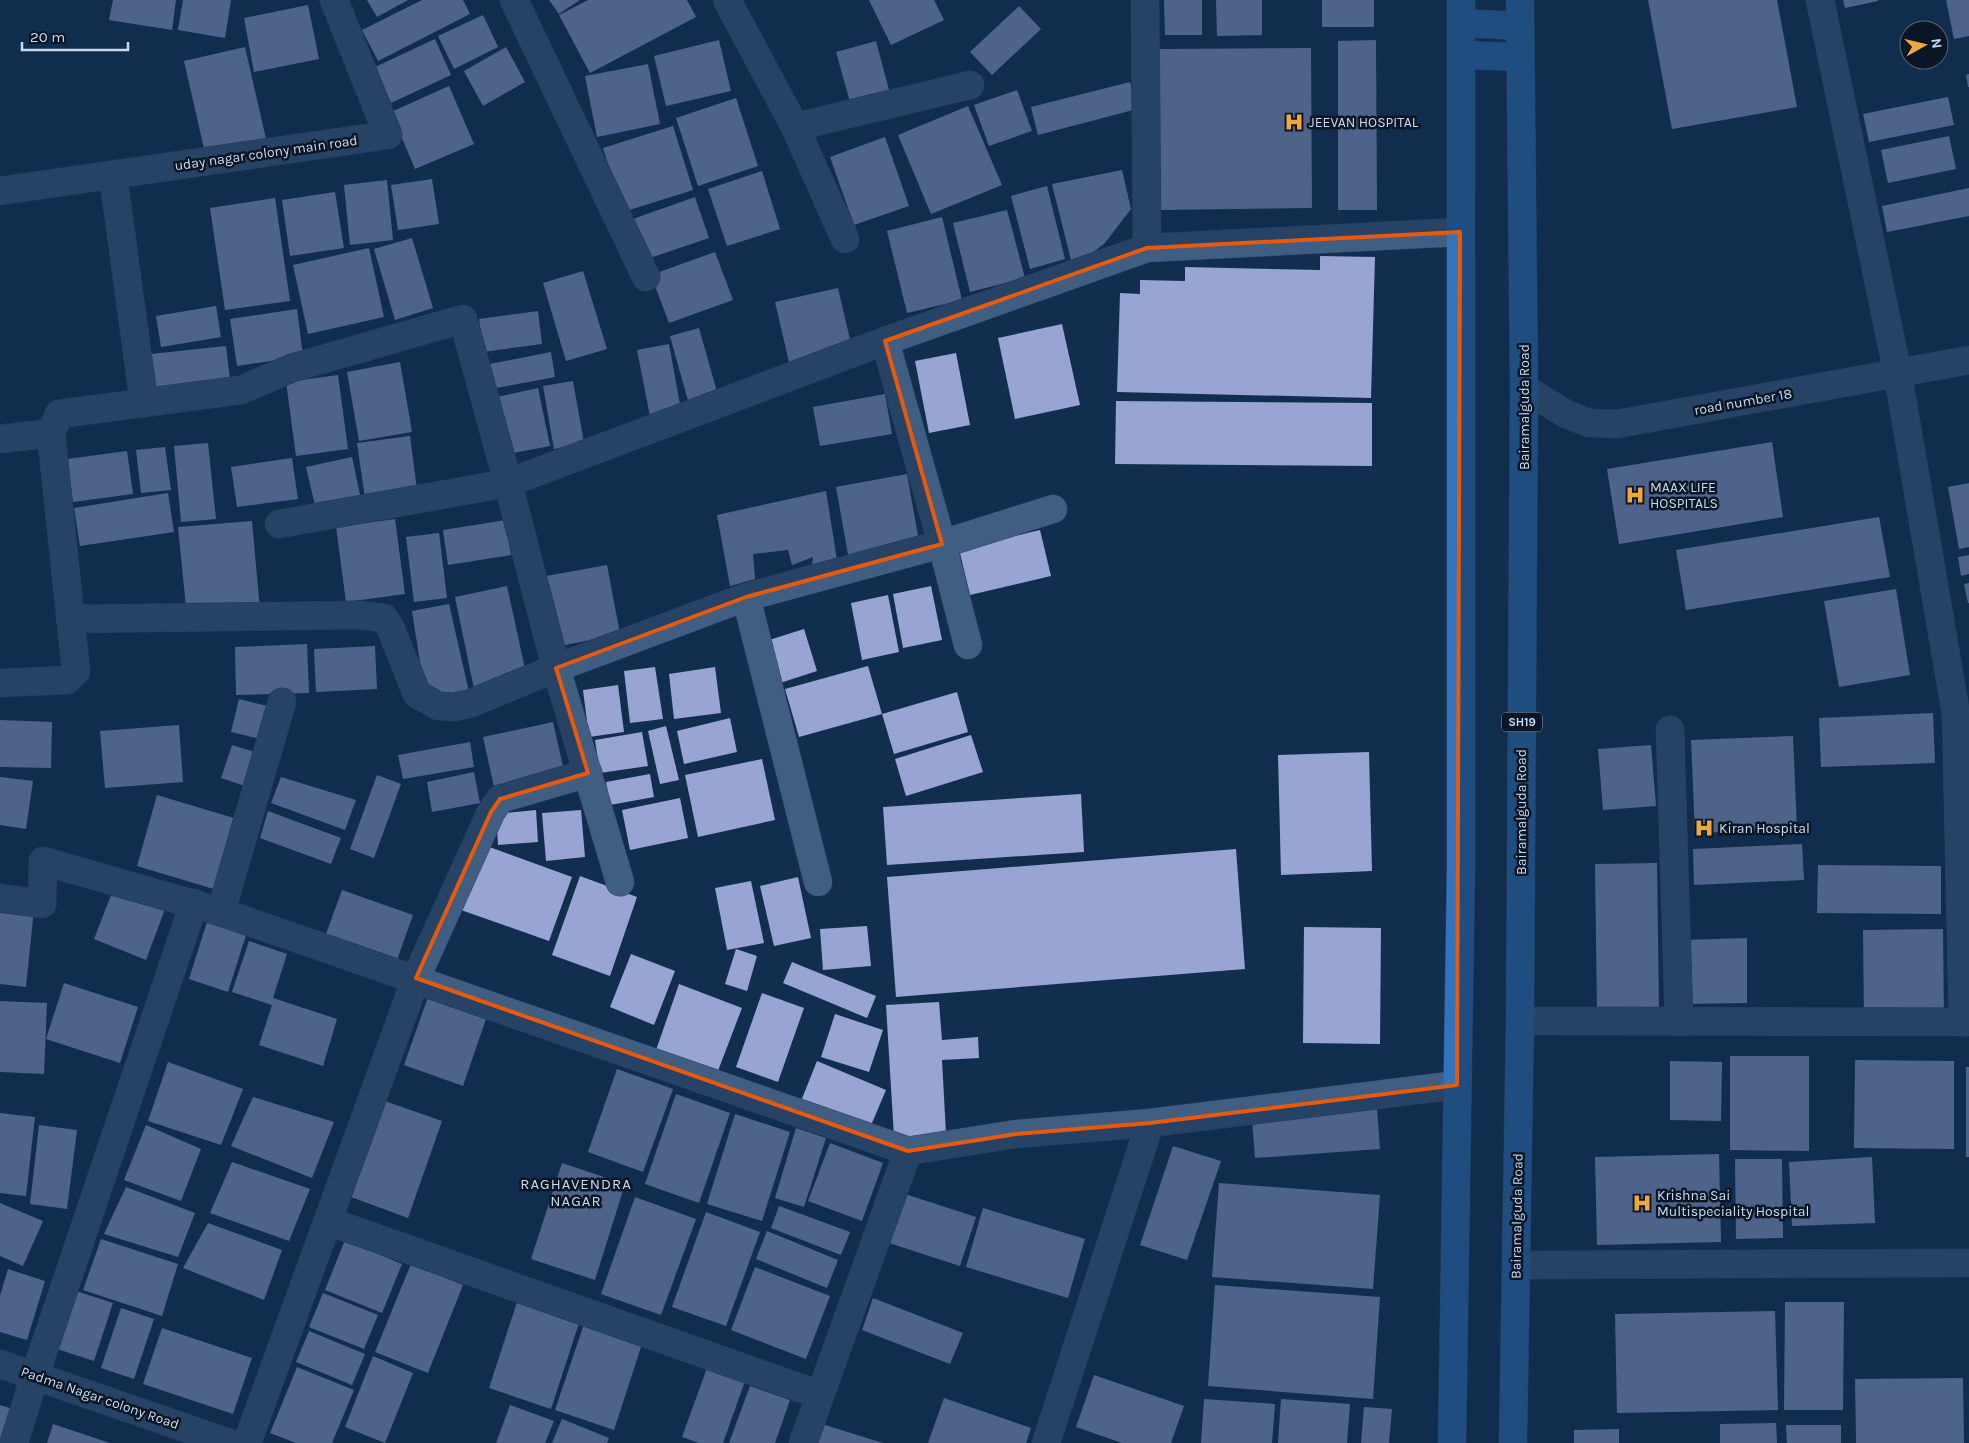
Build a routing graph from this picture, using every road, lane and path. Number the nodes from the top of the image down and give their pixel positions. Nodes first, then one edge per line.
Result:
1 (334, 0) edge
2 (514, 0) edge
3 (727, 0) edge
4 (1145, 0) edge
5 (1820, 0) edge
6 (1461, 12) edge
7 (1519, 13) edge
8 (1461, 55) junction
9 (1520, 57) junction
10 (970, 85) dead end
11 (795, 126) junction
12 (113, 175) junction
13 (0, 191) edge
14 (1460, 232) junction
15 (845, 239) dead end
16 (1147, 248) junction
17 (646, 278) dead end
18 (885, 341) junction
19 (1969, 360) edge
20 (1898, 374) junction
21 (1524, 388) junction
22 (144, 404) junction
23 (51, 433) junction
24 (0, 439) edge
25 (508, 483) junction
26 (1053, 509) dead end
27 (279, 524) dead end
28 (942, 544) junction
29 (746, 597) junction
30 (70, 619) junction
31 (968, 646) dead end
32 (556, 668) junction
33 (0, 683) edge
34 (282, 702) dead end
35 (1670, 730) dead end
36 (588, 773) junction
37 (620, 882) dead end
38 (818, 882) dead end
39 (0, 898) edge
40 (194, 903) junction
41 (221, 912) junction
42 (416, 978) junction
43 (1520, 1021) junction
44 (1679, 1022) junction
45 (1966, 1022) edge
46 (1457, 1085) junction
47 (1150, 1123) junction
48 (908, 1151) junction
49 (328, 1221) junction
50 (1969, 1263) edge
51 (1517, 1265) junction
52 (0, 1364) edge
53 (35, 1375) junction
54 (820, 1395) junction
55 (14, 1443) edge
56 (229, 1443) edge
57 (247, 1443) edge
58 (803, 1443) edge
59 (1046, 1443) edge
60 (1452, 1443) edge
61 (1513, 1443) edge

1 - 12 street, uday nagar colony main road
2 - 17 street
3 - 11 street
4 - 16 street
5 - 20 street
6 - 7 main road
6 - 8 main road
7 - 9 main road, Bairamalguda Road / SH19
8 - 9 main road
8 - 14 main road
9 - 21 main road, Bairamalguda Road / SH19
10 - 11 street
11 - 15 street
12 - 13 street, uday nagar colony main road
12 - 22 street
14 - 16 street
14 - 46 main road
16 - 18 street
18 - 25 street
18 - 28 street
19 - 20 street, road number 18
20 - 21 street, road number 18
20 - 45 street
21 - 43 main road, Bairamalguda Road / SH19
22 - 23 street
22 - 25 street
23 - 24 street
23 - 30 street
25 - 27 street
25 - 32 street
26 - 28 street
28 - 29 street
28 - 31 street
29 - 32 street
29 - 38 street
30 - 32 street
30 - 33 street
32 - 36 street
34 - 41 street
35 - 44 street
36 - 37 street
36 - 42 street
39 - 40 street
40 - 41 street
40 - 53 street
41 - 42 street
42 - 48 street
42 - 49 street
43 - 44 street
43 - 51 main road, Bairamalguda Road / SH19
44 - 45 street
46 - 47 street
46 - 60 main road
47 - 48 street
47 - 59 street
48 - 54 street
49 - 54 street
49 - 57 street
50 - 51 street
51 - 61 main road, Bairamalguda Road / SH19
52 - 53 street, Padma Nagar colony Road
53 - 55 street
53 - 56 street, Padma Nagar colony Road
54 - 58 street

